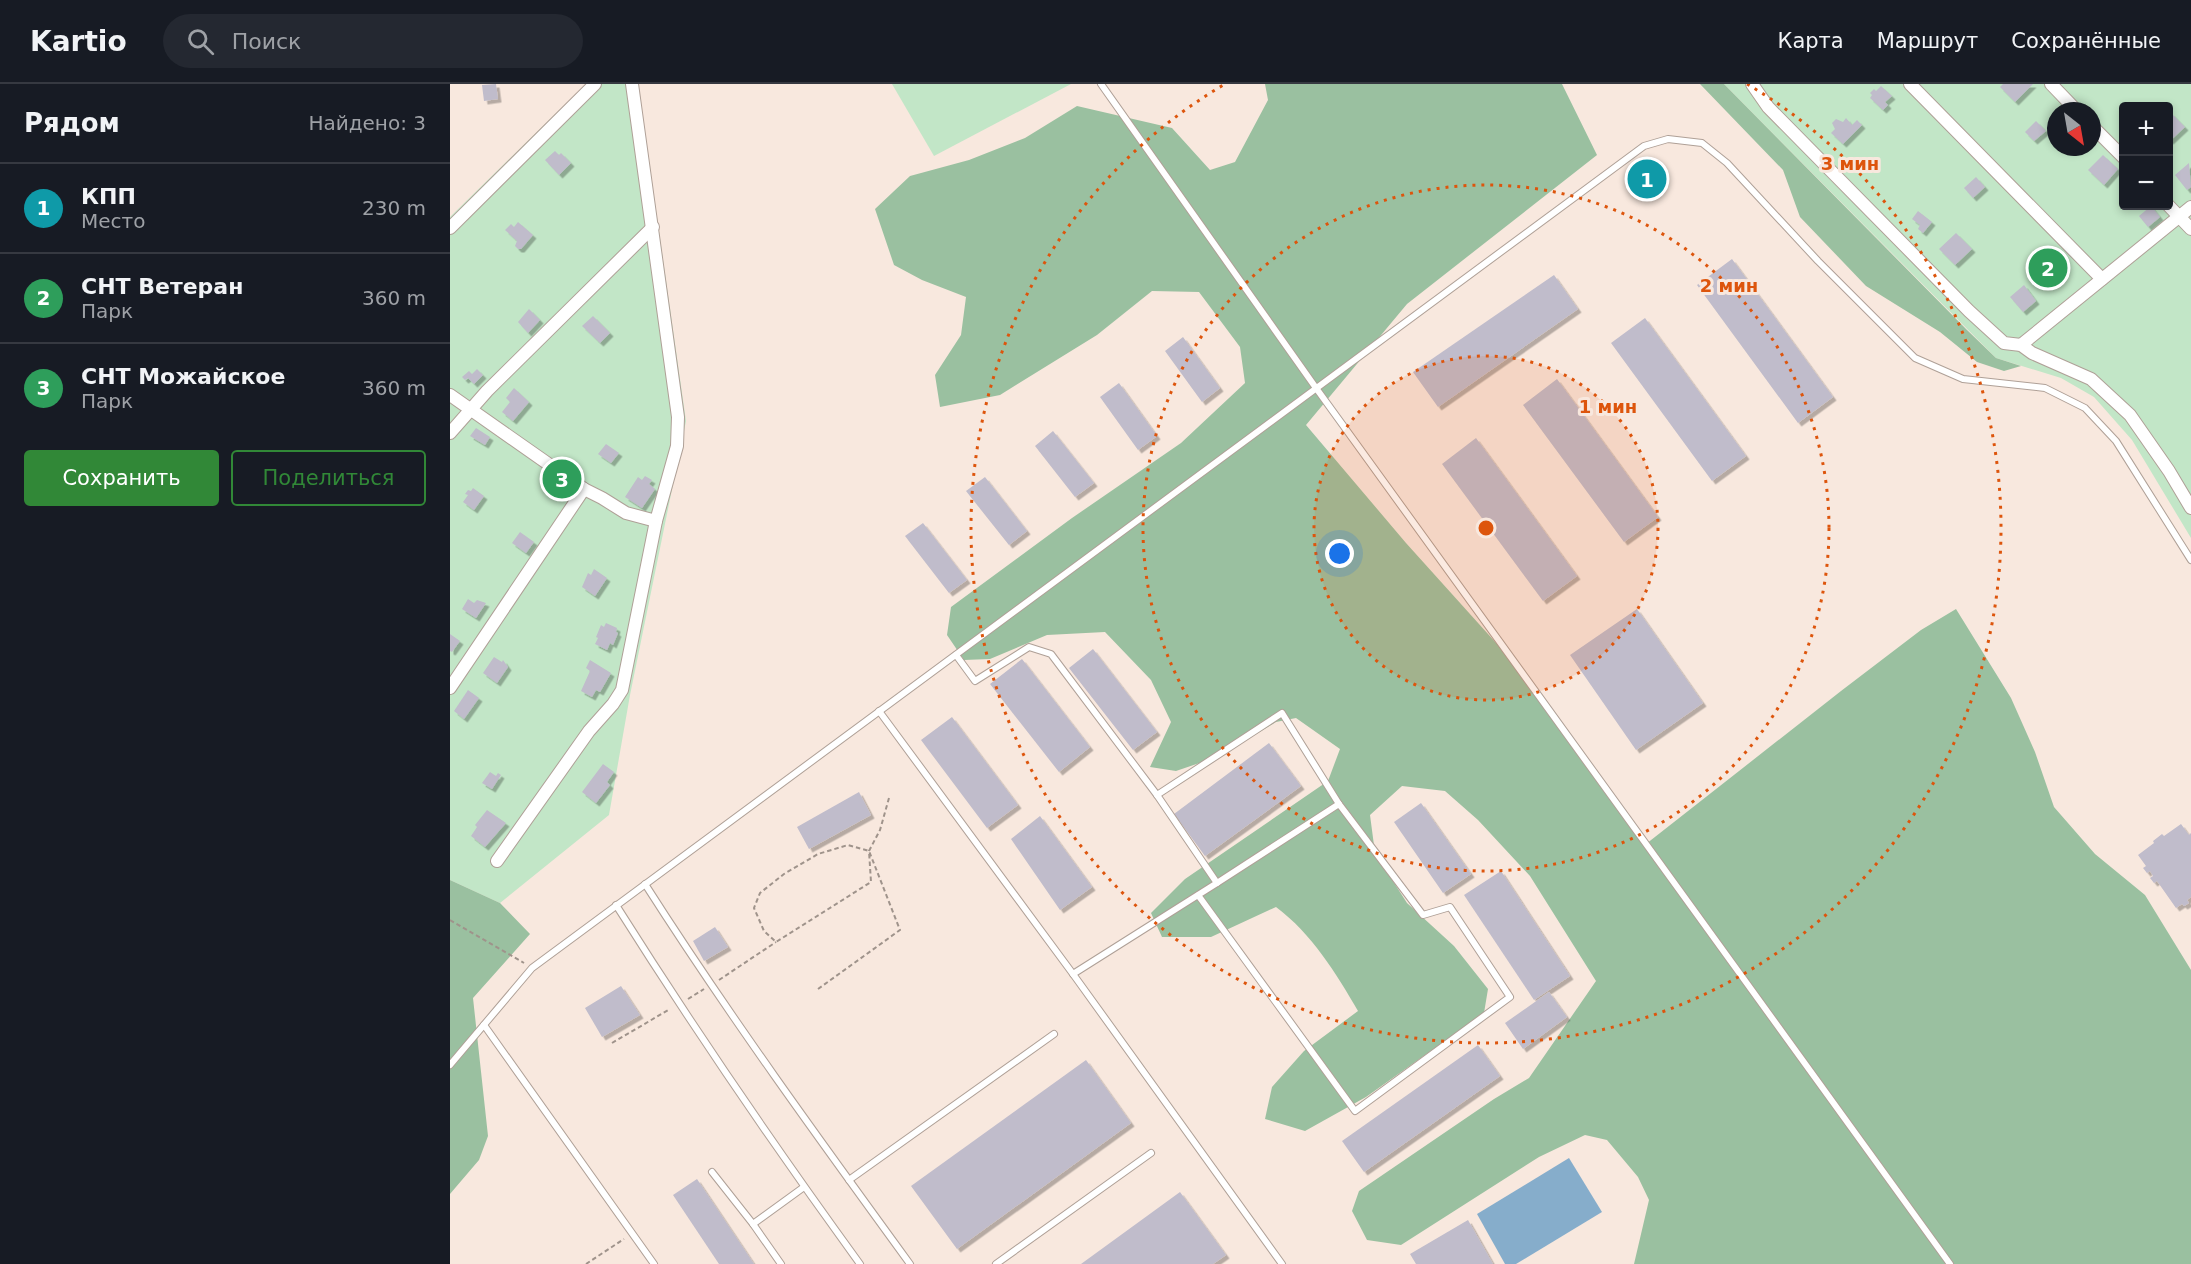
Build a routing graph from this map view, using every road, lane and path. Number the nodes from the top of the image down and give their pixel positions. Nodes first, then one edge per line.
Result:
1 (595, 84) edge
2 (632, 84) edge
3 (1101, 84) edge
4 (1752, 84) edge
5 (1910, 84) edge
6 (2051, 84) edge
7 (2069, 102) edge
8 (2101, 135) edge
9 (2122, 156) edge
10 (2191, 207) edge
11 (2173, 209) edge
12 (2180, 217) junction
13 (653, 227) junction
14 (450, 228) edge
15 (2191, 229) edge
16 (2102, 279) junction
17 (2021, 345) junction
18 (1316, 388) junction
19 (450, 395) edge
20 (470, 409) junction
21 (450, 433) edge
22 (584, 489) junction
23 (2191, 508) edge
24 (656, 521) junction
25 (2191, 560) edge
26 (956, 655) junction
27 (450, 688) edge
28 (879, 711) junction
29 (1158, 795) junction
30 (889, 798) dead end
31 (1339, 804) junction
32 (869, 851) junction
33 (497, 861) dead end
34 (1217, 883) junction
35 (645, 884) junction
36 (1198, 895) junction
37 (616, 905) junction
38 (450, 920) edge
39 (777, 942) junction
40 (531, 968) junction
41 (1073, 974) junction
42 (712, 985) junction
43 (818, 989) dead end
44 (680, 1004) junction
45 (483, 1025) junction
46 (1054, 1034) dead end
47 (612, 1043) dead end
48 (450, 1065) edge
49 (1151, 1153) dead end
50 (712, 1173) dead end
51 (849, 1180) junction
52 (804, 1187) junction
53 (753, 1224) junction
54 (632, 1233) junction
55 (586, 1264) edge
56 (654, 1264) edge
57 (781, 1264) edge
58 (860, 1264) edge
59 (910, 1264) edge
60 (996, 1264) edge
61 (1282, 1264) edge
62 (1950, 1264) edge

1 - 14 street
2 - 13 street
3 - 18 lane
4 - 17 street
5 - 16 street
6 - 7 street
8 - 9 street
10 - 12 street
11 - 12 street
12 - 15 street
12 - 16 street
13 - 20 street
13 - 24 street
16 - 17 street
17 - 23 street
18 - 25 lane
18 - 26 lane
18 - 62 lane
19 - 20 street
20 - 21 street
20 - 22 street
22 - 24 street
22 - 27 street
24 - 33 street
26 - 28 lane
26 - 29 lane
28 - 35 lane
28 - 41 lane
29 - 31 lane
29 - 34 lane
30 - 32 path
31 - 34 lane
31 - 36 lane
32 - 39 path
32 - 39 path
32 - 43 path
34 - 36 lane
35 - 37 lane
35 - 42 lane
36 - 41 lane
37 - 40 lane
37 - 44 lane
38 - 40 path
39 - 42 path
40 - 45 lane
41 - 61 lane
42 - 44 path
42 - 51 lane
44 - 47 path
44 - 52 lane
45 - 48 lane
45 - 54 lane
46 - 51 lane
49 - 60 lane
50 - 53 lane
51 - 59 lane
52 - 53 lane
52 - 58 lane
53 - 57 lane
54 - 55 path
54 - 56 lane

